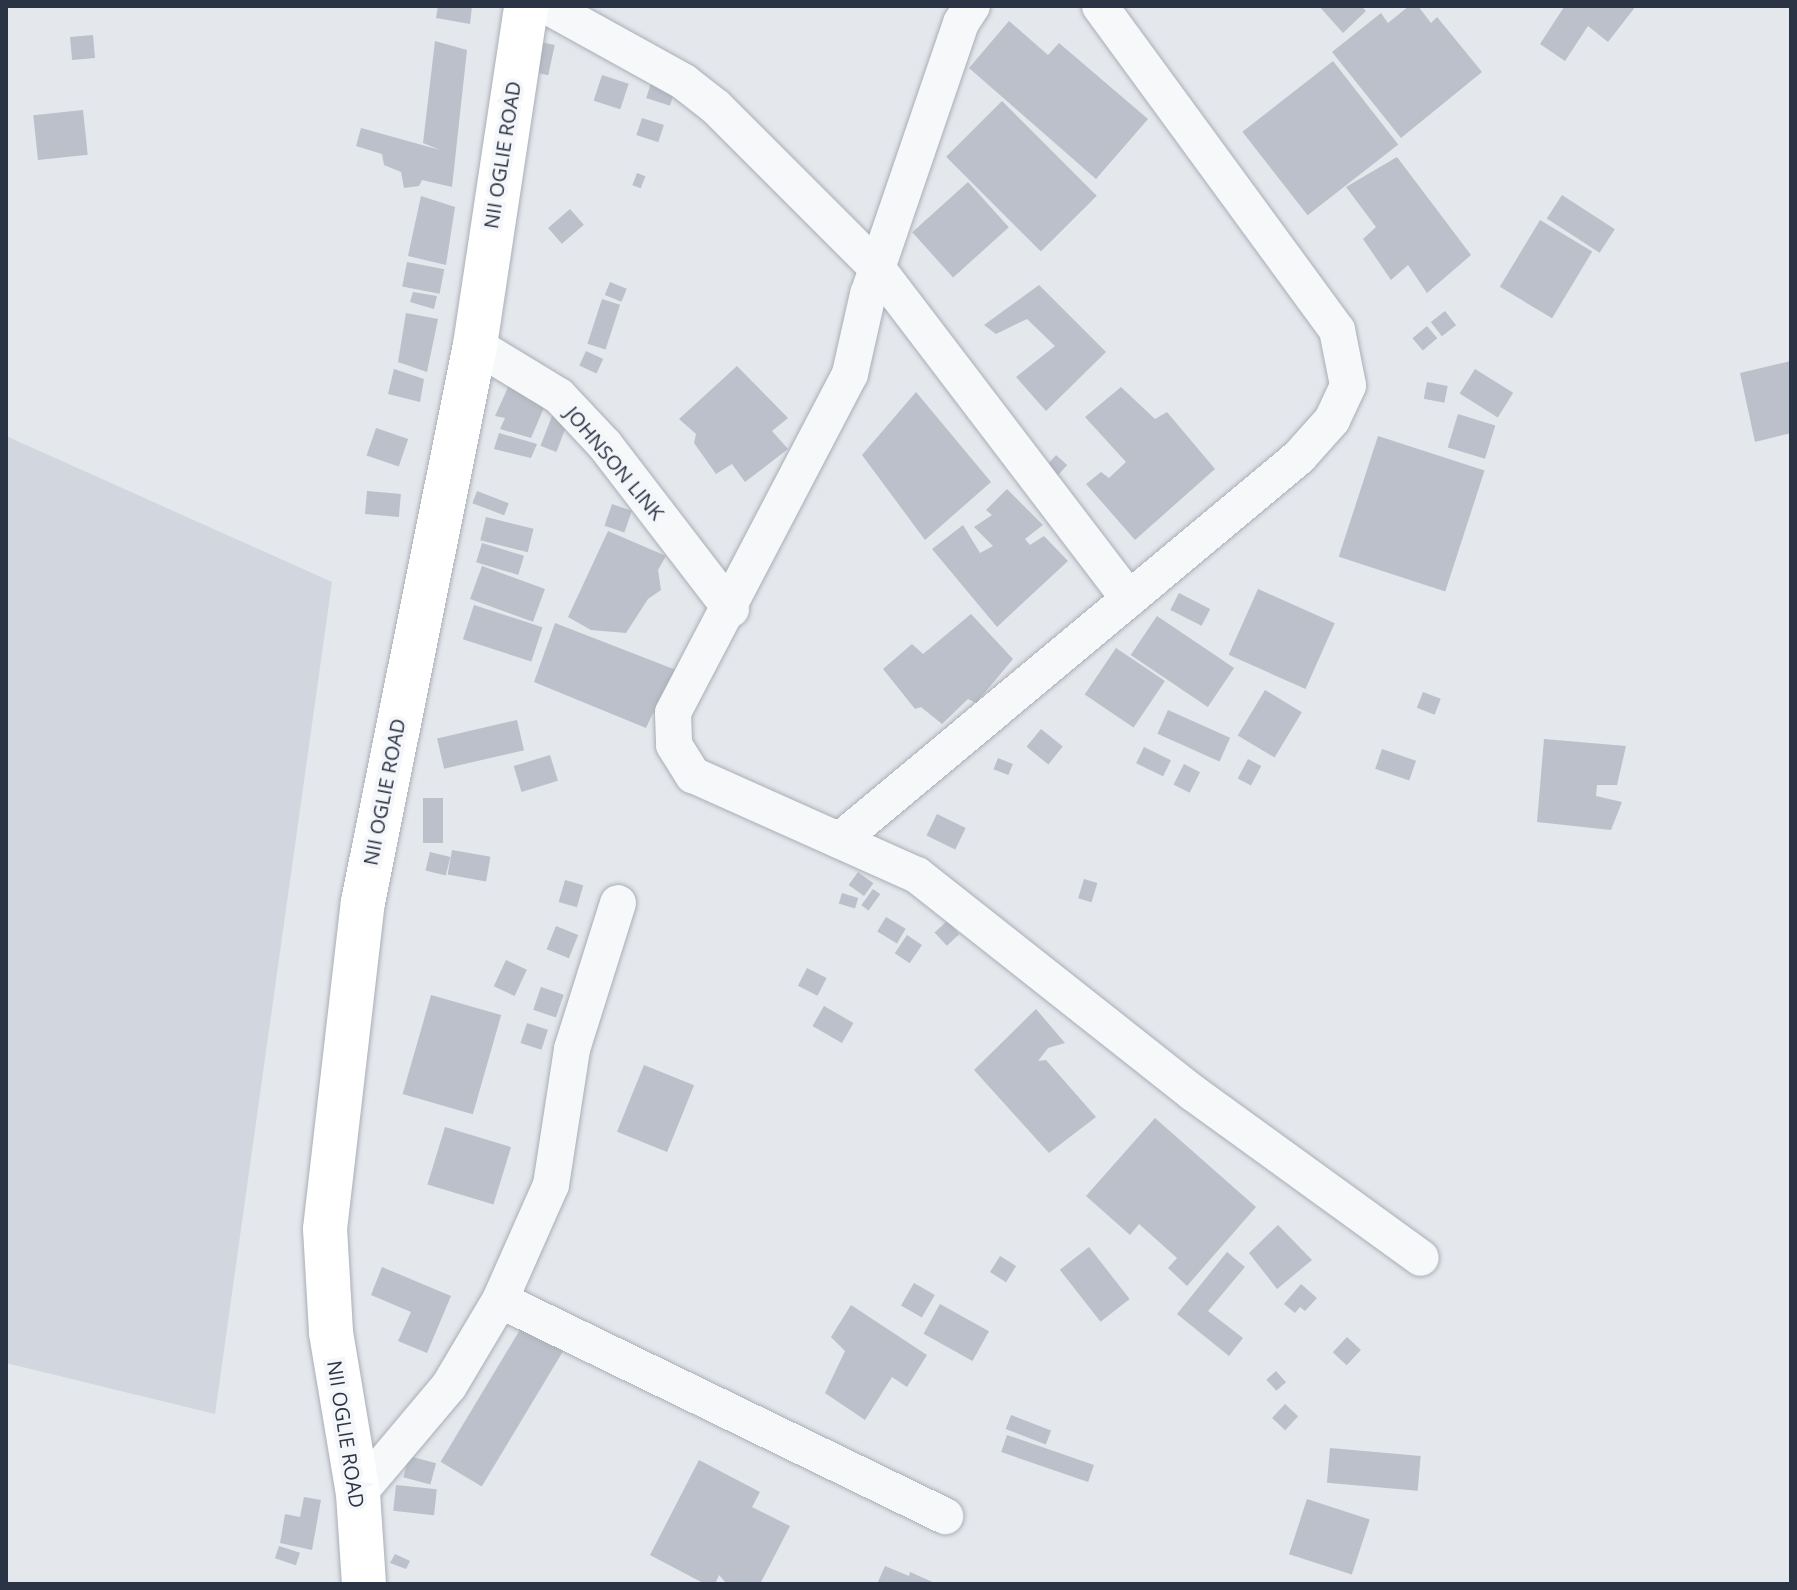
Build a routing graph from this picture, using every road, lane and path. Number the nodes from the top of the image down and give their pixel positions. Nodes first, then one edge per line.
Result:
1 (526, 6) edge
2 (547, 6) edge
3 (972, 6) edge
4 (1100, 6) edge
5 (877, 268) junction
6 (475, 345) junction
7 (1129, 599) junction
8 (731, 609) junction
9 (840, 840) junction
10 (618, 903) dead end
11 (1421, 1258) dead end
12 (500, 1300) junction
13 (358, 1494) junction
14 (945, 1516) dead end
15 (364, 1584) edge

1 - 6 street, NII OGLIE ROAD
2 - 5 street
3 - 5 street
4 - 7 street
5 - 7 street
5 - 8 street
6 - 8 street, JOHNSON LINK
6 - 13 street, NII OGLIE ROAD
7 - 9 street
8 - 9 street
9 - 11 street
10 - 12 street
12 - 13 street
12 - 14 street
13 - 15 street, NII OGLIE ROAD

